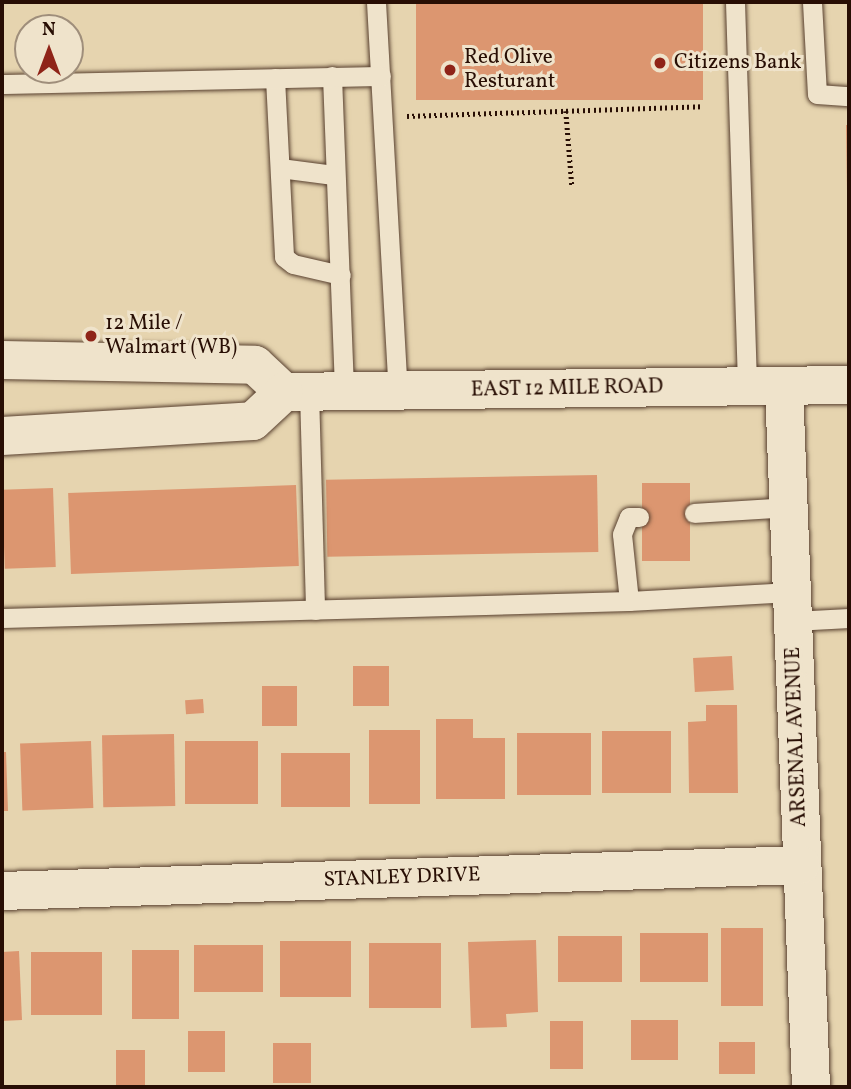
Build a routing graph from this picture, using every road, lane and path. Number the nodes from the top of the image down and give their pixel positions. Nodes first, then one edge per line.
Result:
1 (376, 2) edge
2 (735, 2) edge
3 (812, 2) edge
4 (332, 76) junction
5 (380, 76) junction
6 (275, 78) junction
7 (2, 84) edge
8 (849, 96) edge
9 (407, 104) dead end
10 (704, 106) dead end
11 (566, 111) junction
12 (280, 168) junction
13 (334, 175) junction
14 (572, 186) dead end
15 (341, 275) junction
16 (2, 360) edge
17 (849, 385) edge
18 (766, 387) junction
19 (398, 390) junction
20 (313, 391) junction
21 (2, 436) edge
22 (789, 507) junction
23 (694, 513) dead end
24 (639, 517) dead end
25 (629, 601) junction
26 (792, 607) junction
27 (315, 610) junction
28 (2, 618) edge
29 (849, 618) edge
30 (801, 865) junction
31 (2, 891) edge
32 (811, 1087) edge

1 - 5 lane
2 - 18 lane
3 - 8 lane
4 - 5 lane
4 - 6 lane
4 - 13 lane
5 - 19 lane
6 - 7 lane
6 - 12 lane
9 - 11 path
10 - 11 path
11 - 14 path
12 - 13 lane
12 - 15 lane
13 - 15 lane
15 - 20 lane
16 - 20 street
17 - 18 street, EAST 12 MILE ROAD
18 - 19 street, EAST 12 MILE ROAD
18 - 22 street, ARSENAL AVENUE
19 - 20 street, EAST 12 MILE ROAD
20 - 21 street
20 - 27 lane
22 - 23 lane
22 - 26 street, ARSENAL AVENUE
24 - 25 lane
25 - 26 lane
25 - 27 lane
26 - 29 lane
26 - 30 street, ARSENAL AVENUE
27 - 28 lane
30 - 31 street, STANLEY DRIVE
30 - 32 street, ARSENAL AVENUE

